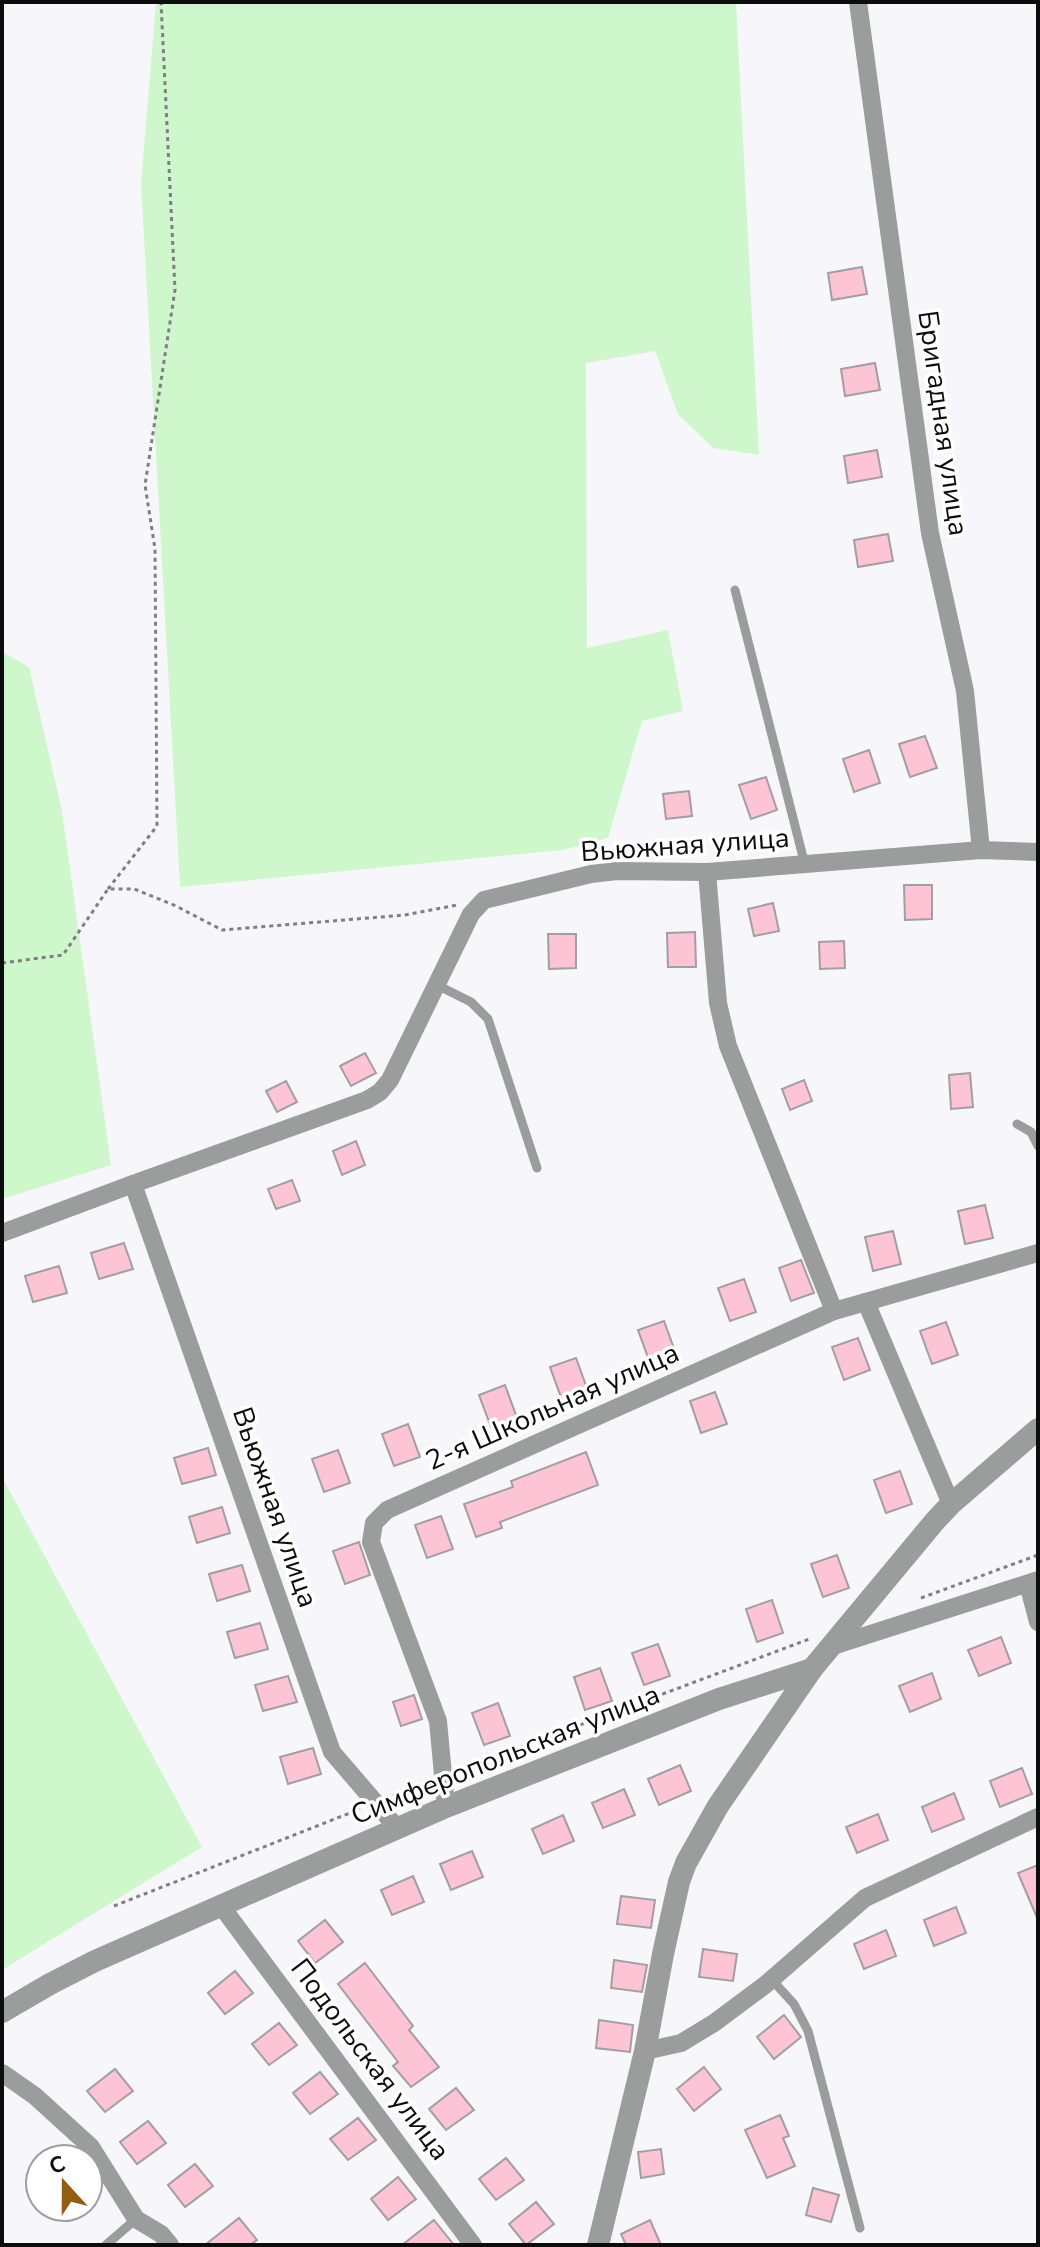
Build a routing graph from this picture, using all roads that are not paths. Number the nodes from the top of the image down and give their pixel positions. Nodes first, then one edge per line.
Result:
1 (858, 2) edge
2 (735, 590) dead end
3 (981, 850) junction
4 (1038, 852) edge
5 (805, 865) junction
6 (707, 872) junction
7 (437, 985) junction
8 (1017, 1124) dead end
9 (1038, 1146) edge
10 (537, 1168) dead end
11 (133, 1184) junction
12 (2, 1233) edge
13 (1038, 1253) edge
14 (866, 1302) junction
15 (834, 1311) junction
16 (1038, 1429) edge
17 (951, 1504) junction
18 (1033, 1582) edge
19 (1038, 1622) edge
20 (824, 1642) junction
21 (812, 1669) junction
22 (446, 1807) junction
23 (1038, 1817) edge
24 (398, 1829) junction
25 (222, 1907) junction
26 (772, 1980) junction
27 (2, 2012) edge
28 (645, 2051) junction
29 (2, 2073) edge
30 (136, 2219) junction
31 (860, 2228) dead end
32 (106, 2245) edge
33 (170, 2245) edge
34 (473, 2245) edge
35 (598, 2245) edge

1 - 3 street, Бригадная улица
2 - 5 lane
3 - 4 street, Вьюжная улица
3 - 5 street, Вьюжная улица
5 - 6 street, Вьюжная улица
6 - 7 street, Вьюжная улица
6 - 15 street
7 - 10 lane
7 - 11 street
8 - 9 lane
11 - 12 street
11 - 24 street, Вьюжная улица
13 - 14 street, 2-я Школьная улица
14 - 15 street, 2-я Школьная улица
14 - 17 street
15 - 22 street, 2-я Школьная улица
16 - 17 street
17 - 20 street
18 - 19 street
18 - 20 street, Симферопольская улица
20 - 21 street, Симферопольская улица
21 - 22 street, Симферопольская улица
21 - 28 street
22 - 24 street, Симферопольская улица
23 - 26 street
24 - 25 street, Симферопольская улица
25 - 27 street, Симферопольская улица
25 - 34 street, Подольская улица
26 - 28 street
26 - 31 lane
28 - 35 street
29 - 30 street
30 - 32 lane
30 - 33 street

